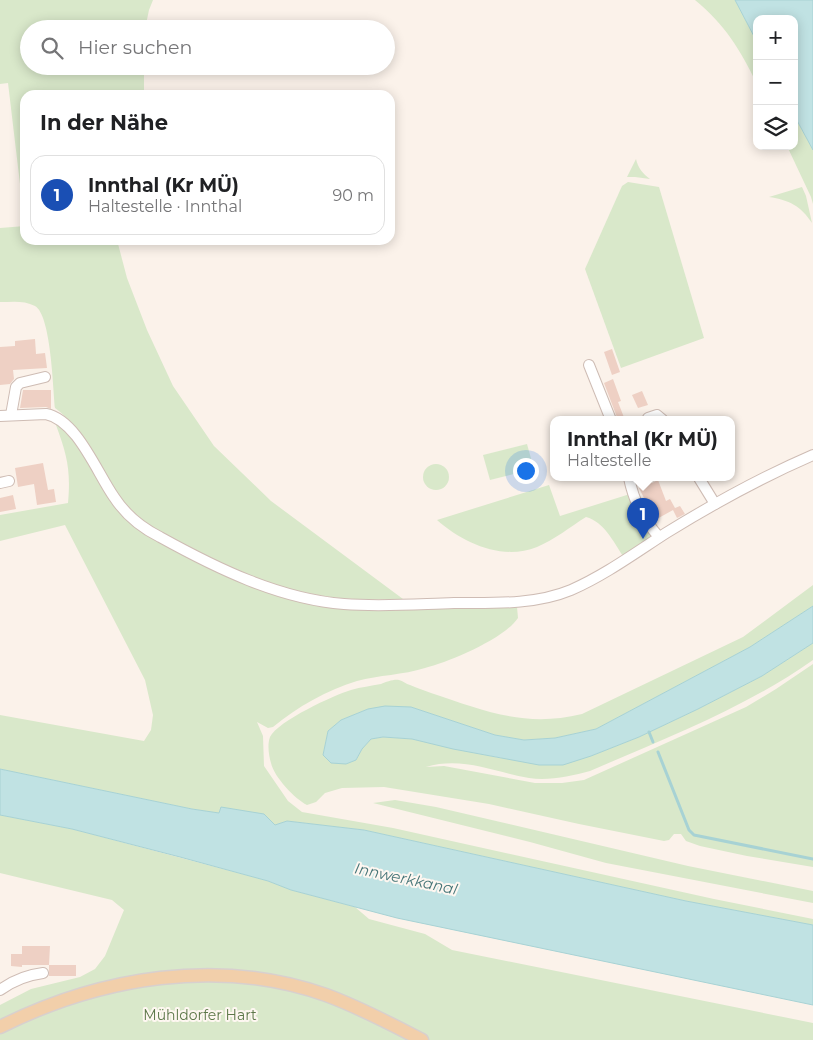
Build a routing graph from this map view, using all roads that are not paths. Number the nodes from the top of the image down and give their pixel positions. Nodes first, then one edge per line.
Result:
1 (590, 364) dead end
2 (45, 377) dead end
3 (5, 415) edge
4 (610, 416) edge
5 (813, 455) edge
6 (630, 481) edge
7 (701, 481) edge
8 (715, 504) junction
9 (659, 537) junction
10 (43, 972) dead end
11 (0, 990) edge
12 (0, 1027) edge
13 (422, 1040) edge

1 - 4 street
2 - 3 street
3 - 9 street
5 - 8 street
6 - 9 street
7 - 8 street
8 - 9 street
10 - 11 street
12 - 13 main road

